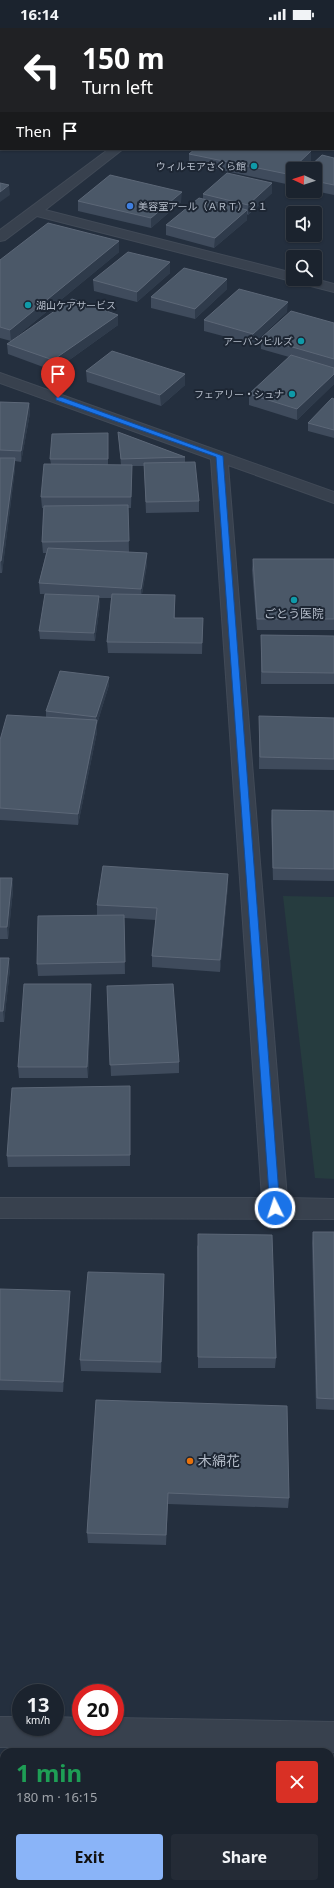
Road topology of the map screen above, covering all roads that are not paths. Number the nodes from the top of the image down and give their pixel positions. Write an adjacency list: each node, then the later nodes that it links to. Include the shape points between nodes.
1 (116, 150): 2 (street)
2 (35, 211): 3 (street); 4 (street)
3 (0, 237)
4 (286, 275)
5 (322, 285): 6 (street)
6 (334, 288)
7 (0, 378): 8 (street)
8 (219, 456): 9 (street); 11 (street)
9 (334, 498)
10 (0, 1208): 11 (street)
11 (275, 1208): 12 (street)
12 (334, 1209)
13 (0, 1732): 14 (street)
14 (334, 1737)

